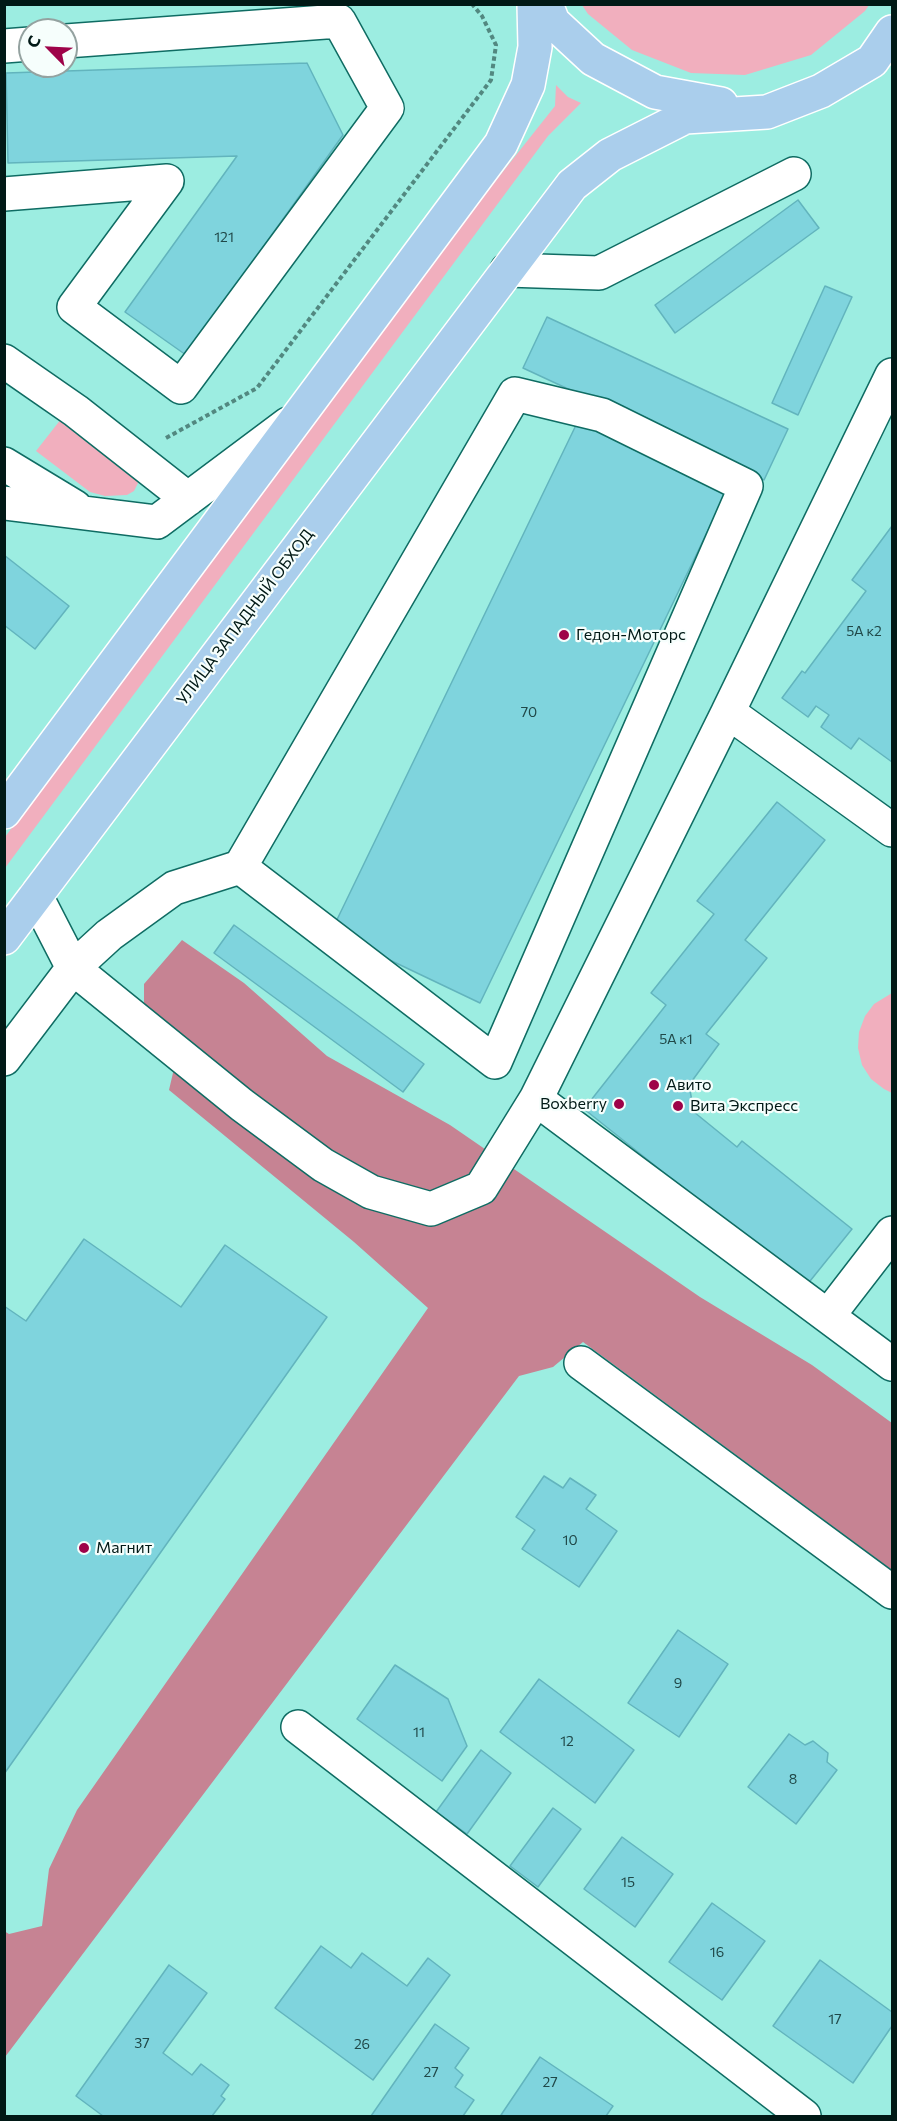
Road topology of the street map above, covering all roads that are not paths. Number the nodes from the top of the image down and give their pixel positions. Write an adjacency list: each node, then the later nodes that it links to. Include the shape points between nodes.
1 (534, 4): 11 (main road, via 535,46 528,85 501,144)
2 (546, 4): 5 (main road, via 553,22 593,59 655,92)
3 (892, 32): 5 (main road, via 872,60 821,91)
4 (78, 40): 7 (street, via 339,21 387,108 181,387 74,307 166,181)
5 (767, 112): 8 (main road, УЛИЦА ЗАПАДНЫЙ ОБХОД, via 686,117 610,154 572,185)
6 (794, 174): 8 (street, via 599,273)
7 (4, 194)
8 (507, 270): 20 (main road, УЛИЦА ЗАПАДНЫЙ ОБХОД)
9 (4, 361): 13 (street, via 76,411)
10 (892, 375): 16 (street)
11 (301, 414): 13 (street); 17 (main road)
12 (4, 464): 15 (street)
13 (188, 499): 15 (street, via 157,522)
14 (4, 503): 15 (street)
15 (84, 513)
16 (728, 712): 18 (street); 24 (street)
17 (4, 812)
18 (892, 830)
19 (240, 867): 19 (street, via 515,394 602,415 746,486 495,1062); 22 (street, via 174,888 109,935)
20 (36, 896): 21 (main road, УЛИЦА ЗАПАДНЫЙ ОБХОД); 22 (street)
21 (4, 938)
22 (73, 968): 23 (street); 24 (street, via 242,1105 323,1165 371,1192 430,1209 481,1188)
23 (4, 1059)
24 (536, 1099): 26 (street)
25 (892, 1233): 26 (street)
26 (828, 1316): 28 (street)
27 (581, 1363): 29 (street)
28 (892, 1364)
29 (892, 1592)
30 (298, 1727): 31 (street)
31 (804, 2116)

